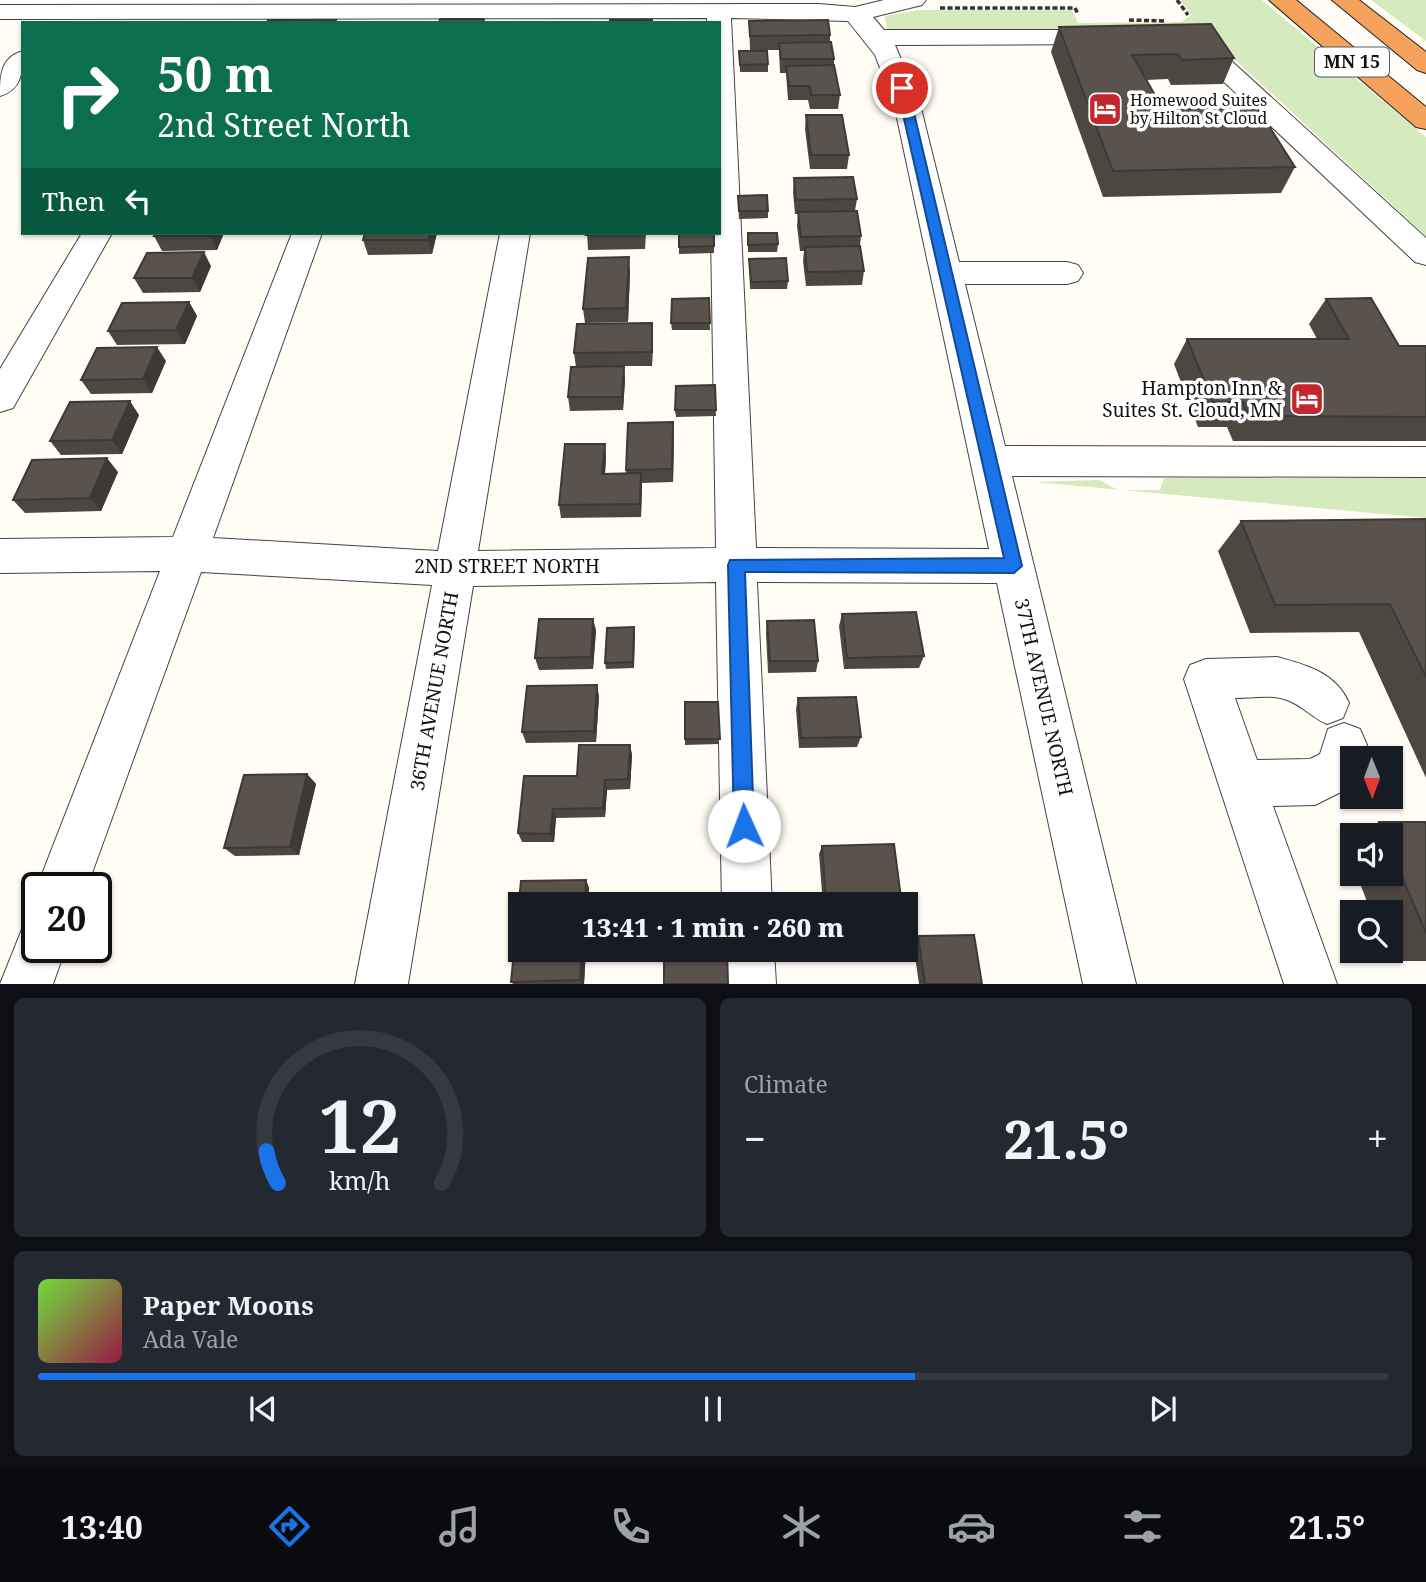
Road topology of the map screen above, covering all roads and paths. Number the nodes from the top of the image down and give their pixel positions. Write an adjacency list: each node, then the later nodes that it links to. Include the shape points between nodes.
1 (914, 0): 11 (street)
2 (1281, 0): 16 (highway, MN 15)
3 (1344, 0): 13 (highway, MN 15)
4 (227, 11): 8 (street); 9 (street)
5 (564, 11): 6 (street); 9 (street)
6 (719, 11): 10 (street); 11 (street, via 841,11)
7 (0, 12): 8 (street)
8 (55, 17)
9 (387, 17)
10 (719, 21)
11 (866, 26): 20 (street, via 1150,36 1196,42); 22 (street, 37TH AVENUE NORTH, via 905,96)
12 (21, 62): 15 (street)
13 (1426, 65)
14 (721, 76): 28 (street)
15 (0, 88)
16 (1426, 121)
17 (96, 235): 23 (street)
18 (306, 235): 26 (street)
19 (515, 235): 30 (street, 36TH AVENUE NORTH)
20 (1426, 255)
21 (1067, 273): 22 (street)
22 (946, 274): 24 (street, 37TH AVENUE NORTH)
23 (0, 399)
24 (989, 461): 25 (street); 29 (street, 37TH AVENUE NORTH)
25 (1426, 462)
26 (187, 554): 27 (street, 2ND STREET NORTH); 30 (street, 2ND STREET NORTH); 32 (street)
27 (0, 556)
28 (736, 565): 29 (street, 2ND STREET NORTH); 30 (street, 2ND STREET NORTH); 33 (street)
29 (1014, 566): 39 (street, 37TH AVENUE NORTH)
30 (457, 569): 37 (street, 36TH AVENUE NORTH)
31 (1242, 783): 31 (street, via 1206,679 1277,677 1303,684 1335,724 1341,767 1315,782); 40 (street)
32 (68, 872)
33 (747, 892)
34 (748, 962): 38 (street)
35 (34, 963): 36 (street)
36 (26, 984)
37 (381, 984)
38 (749, 984)
39 (1110, 984)
40 (1311, 984)

